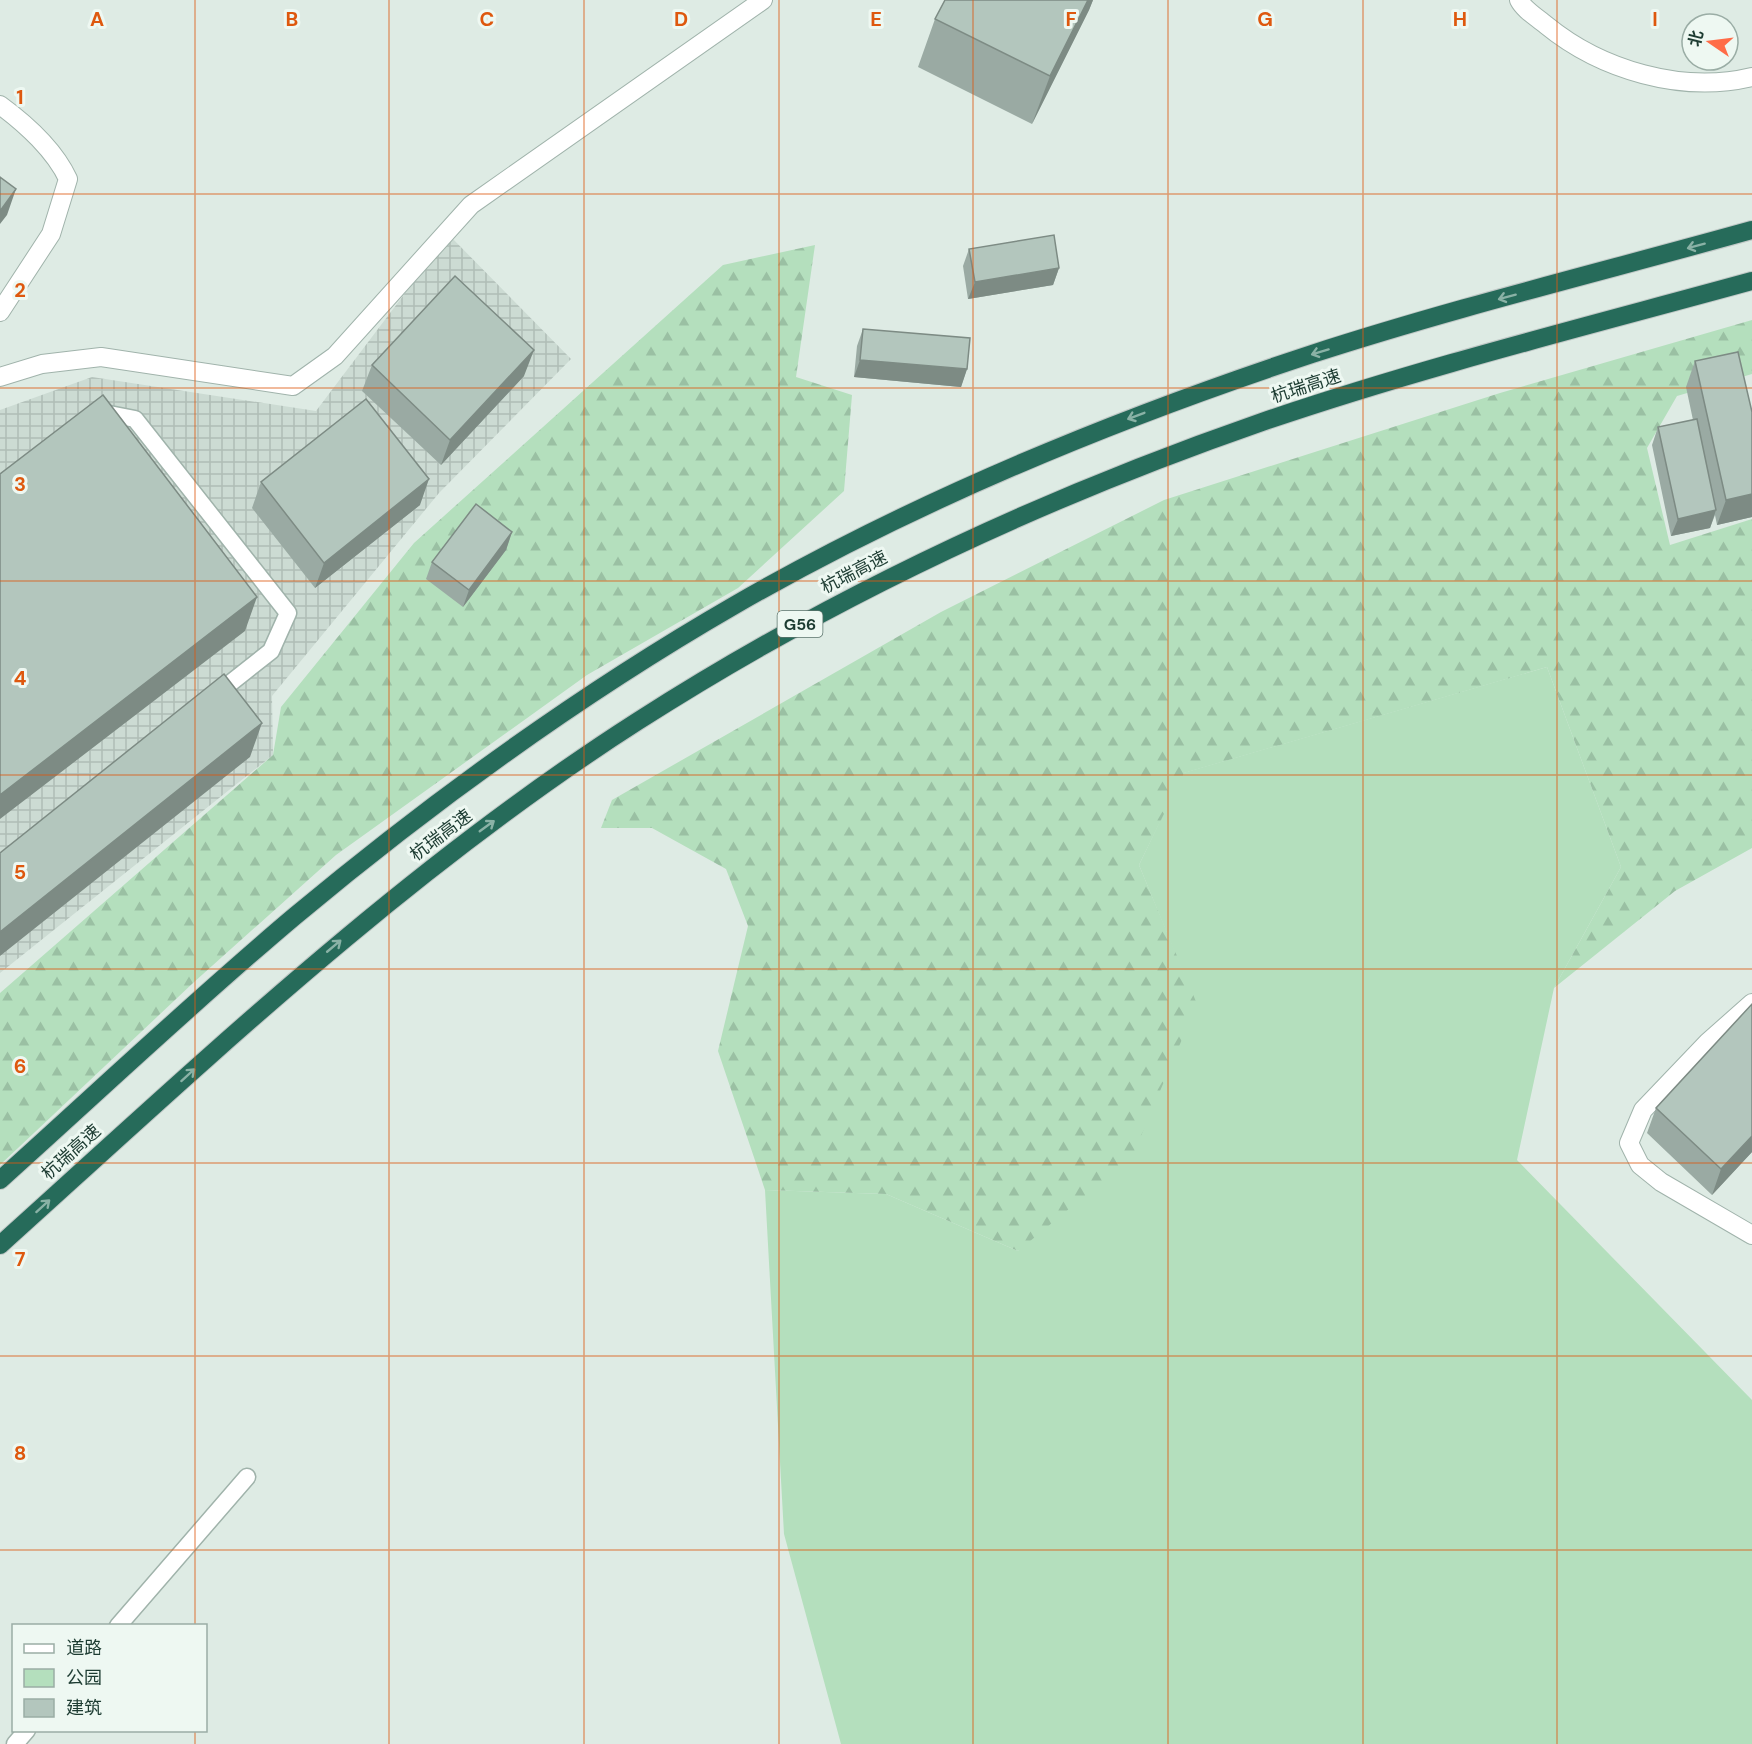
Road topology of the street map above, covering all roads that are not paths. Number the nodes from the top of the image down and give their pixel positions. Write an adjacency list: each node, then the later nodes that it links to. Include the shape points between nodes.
1 (763, 0): 8 (street, via 471,205 335,356 293,386 100,357 42,364)
2 (1519, 0): 3 (street, via 1566,41 1631,71 1670,81 1730,82)
3 (1752, 77)
4 (0, 105): 7 (street, via 61,163 68,179 51,234)
5 (1752, 230): 12 (highway, 杭瑞高速 / G56, one-way to 12, via 1386,332 1182,399 986,478 796,571 609,683 537,730 422,815 232,970)
6 (1752, 281): 14 (highway, 杭瑞高速 / G56, one-way to 6, via 264,1007 451,853 635,723 819,614 1006,522 1199,444 1411,375)
7 (0, 312)
8 (0, 377)
9 (80, 416): 10 (lane, via 88,410 135,419 288,613 271,651)
10 (205, 703)
11 (1752, 1003): 13 (street, via 1642,1110 1629,1143 1641,1165 1661,1182)
12 (0, 1180)
13 (1752, 1235)
14 (0, 1245)
15 (247, 1477): 16 (lane)
16 (120, 1624)
17 (26, 1732): 18 (lane)
18 (15, 1744)

